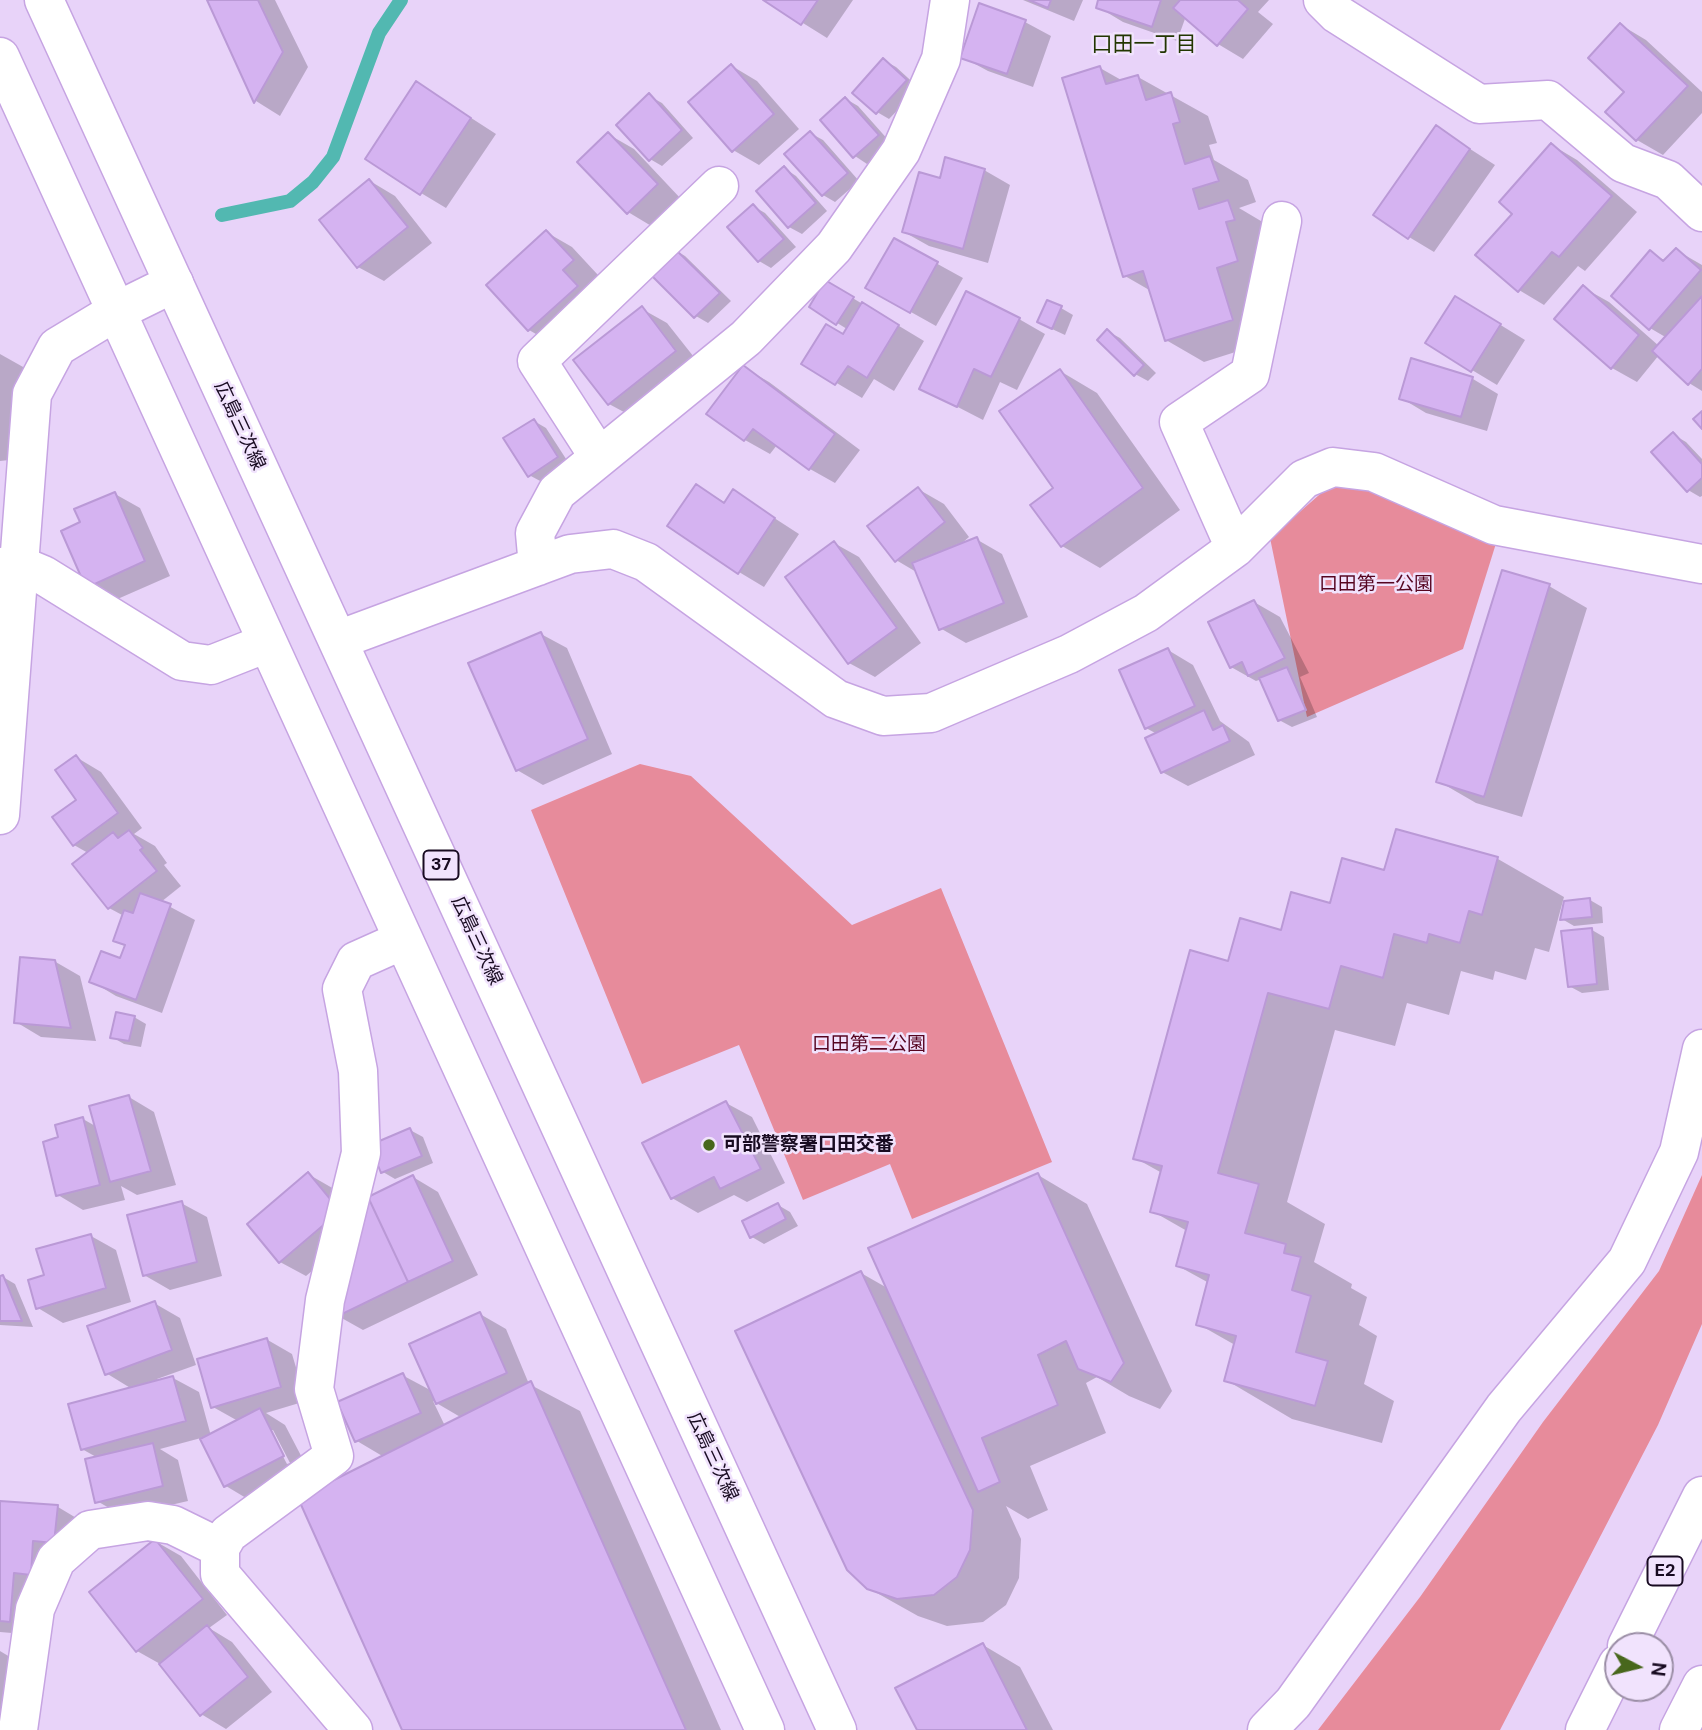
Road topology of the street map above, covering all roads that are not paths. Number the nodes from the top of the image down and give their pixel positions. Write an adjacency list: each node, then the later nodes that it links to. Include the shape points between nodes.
1 (44, 0): 8 (main road, 広島三次線 / 37)
2 (950, 0): 10 (main road, via 941,59 901,151 834,247 746,338)
3 (1323, 0): 6 (main road, via 1337,14 1479,104 1548,100 1623,163 1668,180)
4 (0, 57): 9 (main road)
5 (719, 186): 10 (main road, via 537,361)
6 (1702, 212)
7 (1282, 221): 11 (main road, via 1250,374 1179,422)
8 (174, 283): 9 (main road); 15 (main road, 広島三次線 / 37)
9 (116, 312): 13 (main road, via 57,347 32,394); 16 (main road)
10 (598, 457): 14 (main road, via 557,492 535,533)
11 (1235, 548): 12 (main road, via 1304,479 1333,467 1374,472 1494,525); 14 (main road, via 1146,613 1069,654 931,713 883,716 836,699 646,562 613,549 570,554)
12 (1702, 564)
13 (9, 566): 16 (main road, via 43,575 182,661 211,665); 17 (main road)
14 (538, 566): 15 (main road)
15 (338, 640): 28 (main road, 広島三次線 / 37)
16 (267, 643): 18 (main road)
17 (0, 815)
18 (403, 940): 21 (main road, via 356,961 342,989 358,1071 361,1153 325,1300 314,1389 334,1456 228,1534); 27 (main road)
19 (1702, 1049): 29 (main road, via 1679,1152 1627,1261 1504,1408 1293,1703)
20 (1702, 1496): 22 (main road, E2)
21 (220, 1548): 25 (main road, via 173,1525 148,1521 90,1530 56,1560 35,1609); 26 (main road, via 220,1574)
22 (1634, 1632)
23 (1702, 1685): 31 (main road)
24 (1604, 1692): 30 (main road)
25 (18, 1730)
26 (353, 1730)
27 (765, 1730)
28 (837, 1730)
29 (1267, 1730)
30 (1585, 1730)
31 (1679, 1730)

